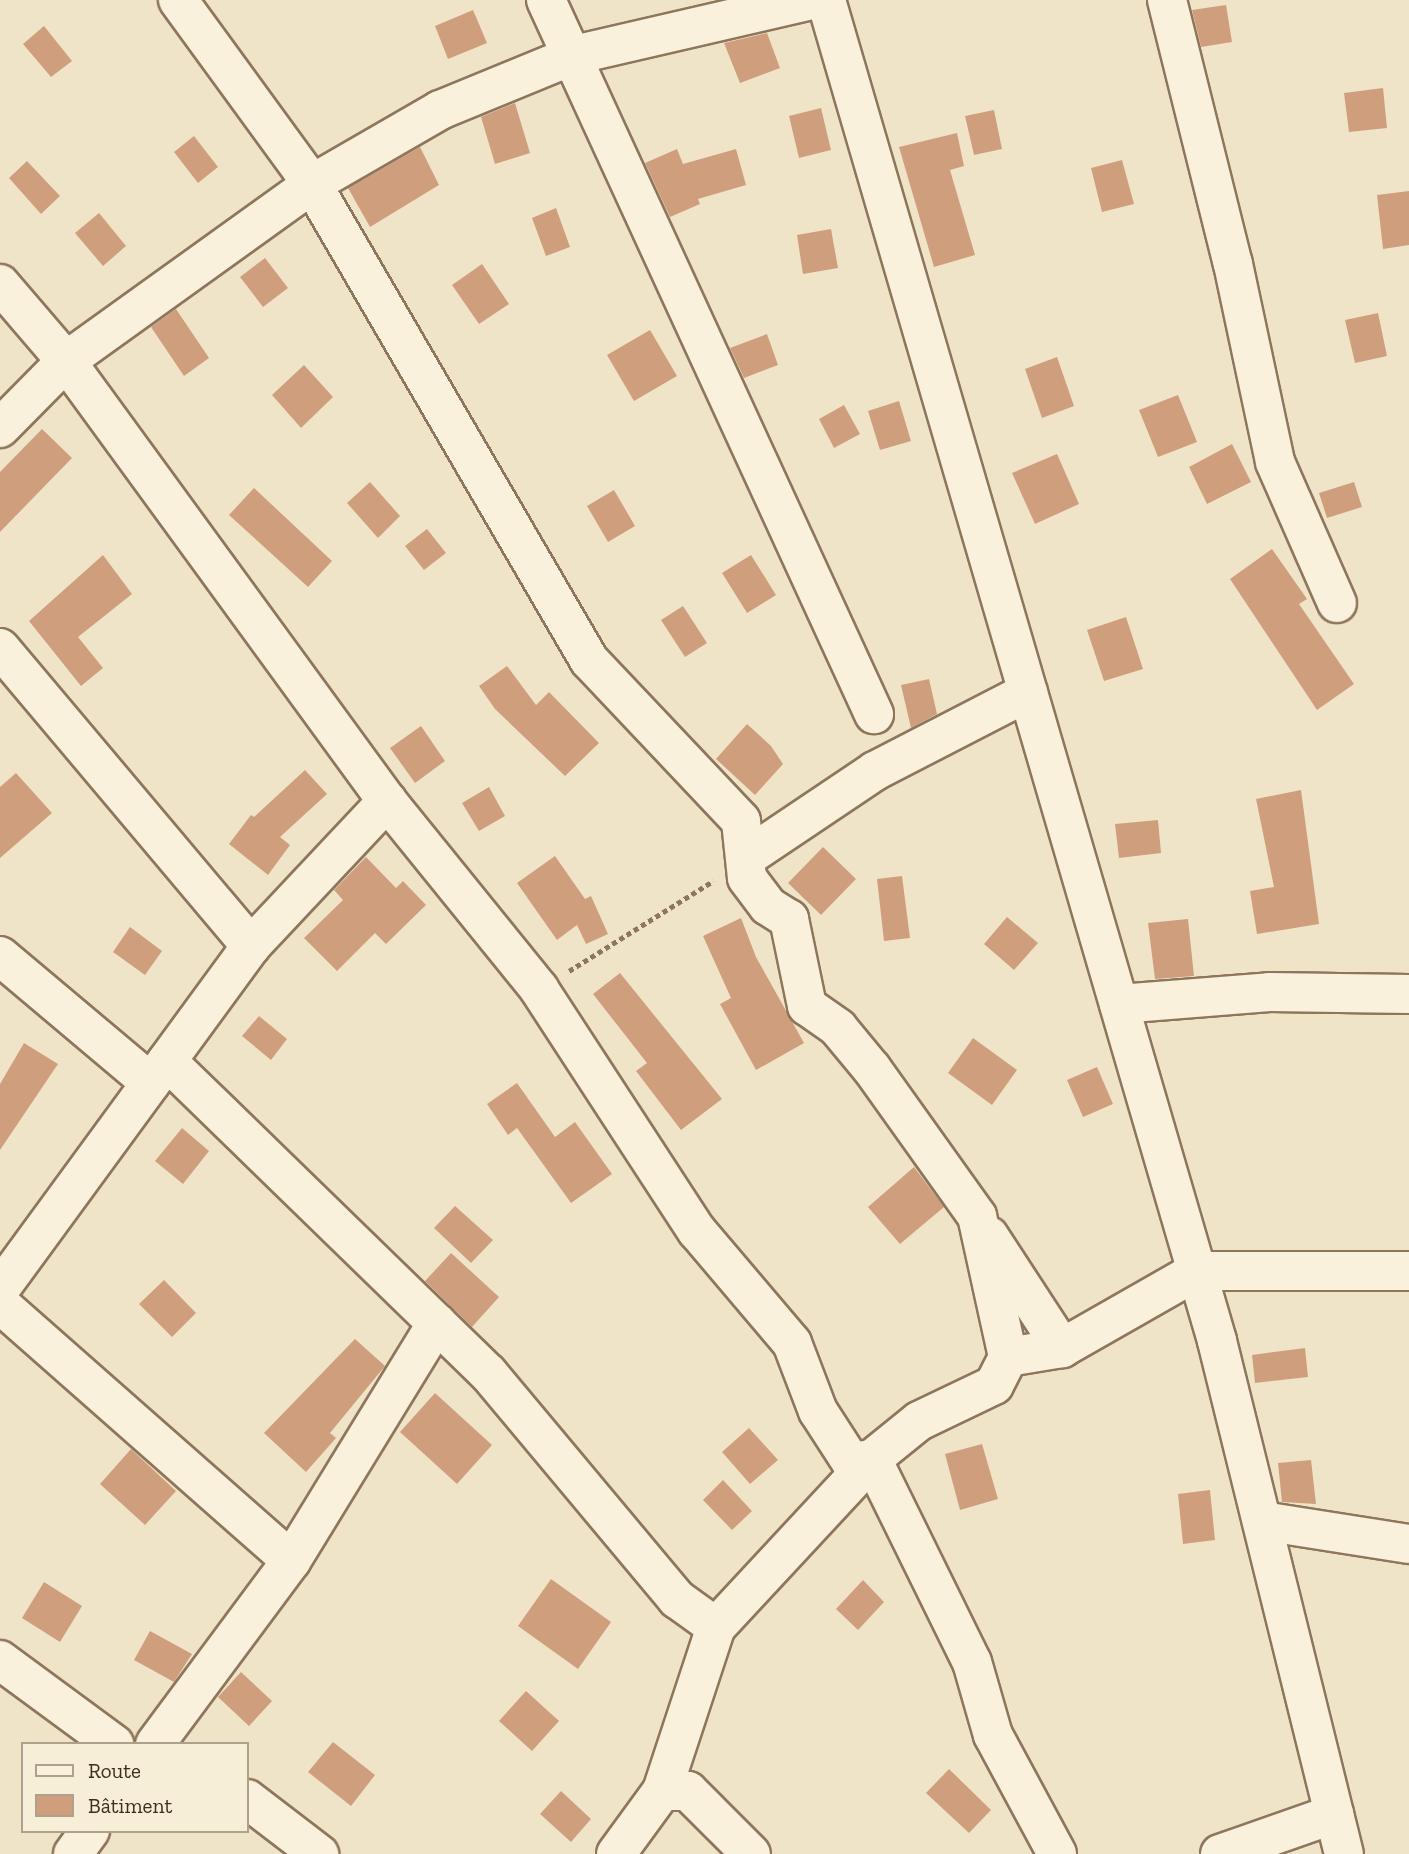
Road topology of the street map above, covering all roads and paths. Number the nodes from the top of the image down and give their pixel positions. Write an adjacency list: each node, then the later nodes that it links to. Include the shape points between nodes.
1 (178, 0): 7 (street)
2 (546, 0): 6 (street)
3 (812, 0): 6 (street)
4 (826, 0): 13 (street)
5 (1167, 0): 11 (street, via 1233,264 1275,462)
6 (574, 55): 7 (street, via 440,110); 14 (street)
7 (312, 184): 9 (street); 16 (street, via 589,660 741,821)
8 (0, 284): 9 (street)
9 (66, 361): 10 (street); 15 (street)
10 (0, 428)
11 (1337, 603)
12 (0, 648): 17 (street)
13 (1028, 692): 16 (street, via 875,771); 21 (street)
14 (874, 714)
15 (387, 801): 17 (street); 19 (street)
16 (747, 857): 19 (path); 23 (street, via 747,878 768,905 789,919 807,1006 838,1028 872,1069)
17 (251, 946): 22 (street)
18 (0, 956): 22 (street)
19 (538, 989): 31 (street, via 697,1231 792,1343 818,1411 851,1462)
20 (1409, 994): 21 (street, via 1270,992)
21 (1119, 1004): 24 (street)
22 (159, 1072): 26 (street); 28 (street)
23 (977, 1216): 29 (street); 30 (street)
24 (1197, 1271): 25 (street); 29 (street); 32 (street)
25 (1409, 1271)
26 (0, 1289)
27 (0, 1304): 34 (street)
28 (438, 1323): 34 (street); 35 (street, via 488,1373 677,1599)
29 (1062, 1348): 30 (street)
30 (1008, 1357): 31 (street, via 994,1385 919,1421)
31 (872, 1459): 35 (street); 47 (street, via 972,1662 993,1735)
32 (1262, 1521): 33 (street); 41 (street)
33 (1409, 1544)
34 (291, 1561): 37 (street)
35 (716, 1627): 39 (street)
36 (0, 1660): 38 (street)
37 (164, 1741)
38 (111, 1742)
39 (662, 1791): 45 (street); 46 (street, via 688,1791)
40 (248, 1800): 44 (street)
41 (1334, 1814): 48 (street); 49 (street)
42 (89, 1833): 43 (street)
43 (73, 1854)
44 (319, 1854)
45 (616, 1854)
46 (751, 1854)
47 (1057, 1854)
48 (1220, 1854)
49 (1345, 1854)

